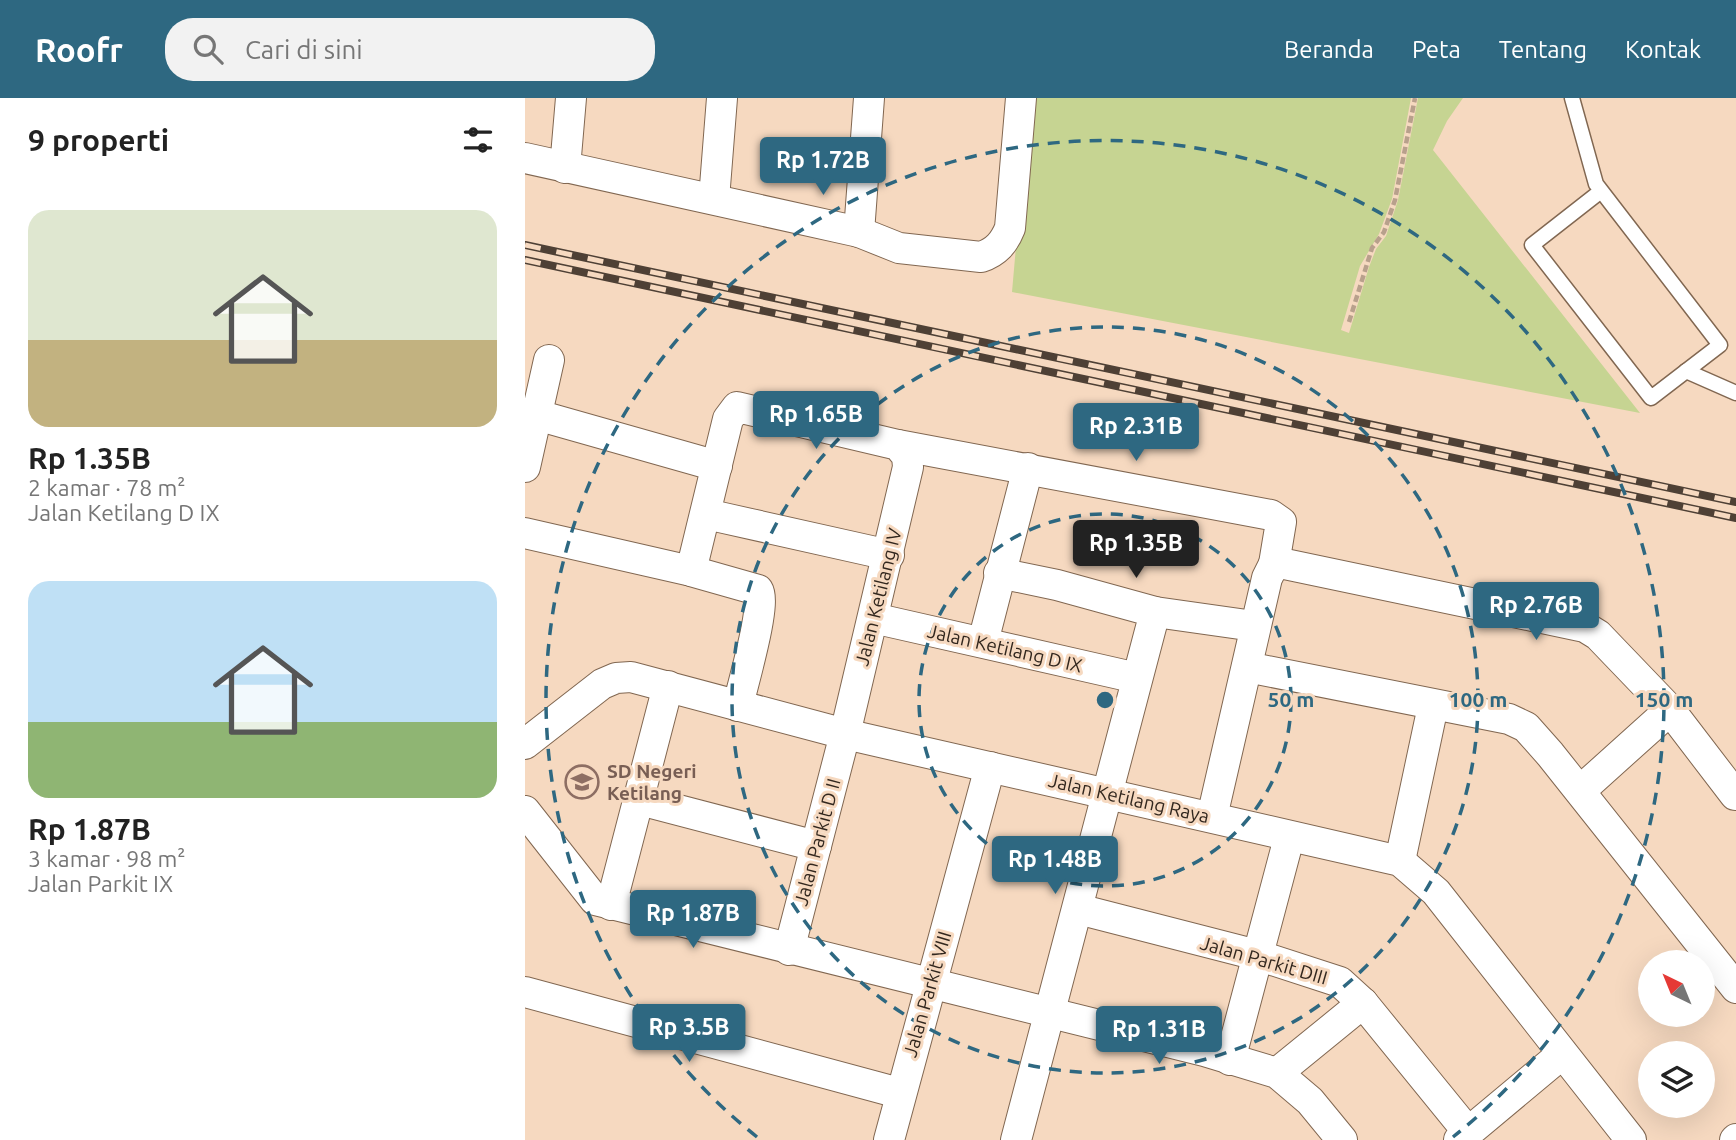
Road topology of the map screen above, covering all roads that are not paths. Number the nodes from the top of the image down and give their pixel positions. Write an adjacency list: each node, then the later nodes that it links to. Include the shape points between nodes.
1 (571, 98): 7 (street)
2 (722, 98): 9 (street)
3 (869, 98): 10 (street)
4 (1021, 98): 10 (street, via 1010,228 1004,242 991,253 965,257 899,248)
5 (1572, 98): 8 (lane, via 1595,184)
6 (525, 158): 7 (street)
7 (565, 168): 9 (street)
8 (1601, 191): 12 (lane, via 1720,345); 12 (lane, via 1532,245 1651,398)
9 (714, 199): 10 (street)
10 (859, 232)
11 (549, 360): 14 (street)
12 (1686, 371): 13 (lane)
13 (1736, 393)
14 (537, 415): 16 (street); 17 (street)
15 (903, 453): 16 (street, via 743,407 733,410 728,419); 18 (street); 21 (street, Jalan Ketilang IV)
16 (717, 466): 19 (street)
17 (525, 467)
18 (1028, 468): 22 (street, via 1271,515 1280,522); 24 (street)
19 (706, 514): 21 (street); 23 (street)
20 (525, 533): 23 (street)
21 (889, 555): 26 (street, Jalan Ketilang IV)
22 (1274, 564): 27 (street); 34 (street, via 1585,627)
23 (691, 570): 32 (street, via 760,593)
24 (999, 573): 25 (street); 28 (street)
25 (1156, 612): 27 (street); 30 (street)
26 (873, 618): 28 (street, Jalan Ketilang D IX); 35 (street, Jalan Ketilang IV)
27 (1254, 626): 29 (street)
28 (983, 642): 30 (street, Jalan Ketilang D IX)
29 (1247, 667): 33 (street); 43 (street)
30 (1137, 678): 39 (street)
31 (668, 686): 32 (street, Jalan Ketilang Raya); 36 (street, Jalan Ketilang Raya, via 616,678 585,695); 41 (street)
32 (738, 706): 35 (street, Jalan Ketilang Raya)
33 (1433, 706): 38 (street, via 1509,719 1527,727); 46 (street)
34 (1670, 710): 38 (street); 40 (street)
35 (845, 734): 37 (street, Jalan Ketilang Raya); 45 (street, Jalan Parkit D II)
36 (525, 744)
37 (990, 767): 39 (street, Jalan Ketilang Raya); 51 (street, Jalan Parkit VIII)
38 (1581, 790): 52 (street)
39 (1108, 792): 43 (street, Jalan Ketilang Raya); 48 (street)
40 (1735, 795)
41 (640, 800): 45 (street); 47 (street)
42 (525, 811): 47 (street, via 584,889 595,900)
43 (1212, 817): 44 (street, Jalan Ketilang Raya)
44 (1289, 838): 46 (street, Jalan Ketilang Raya); 50 (street)
45 (816, 846): 49 (street, Jalan Parkit D II)
46 (1400, 861): 56 (street, Jalan Ketilang Raya, via 1436,892)
47 (611, 905): 49 (street)
48 (1078, 909): 50 (street, Jalan Parkit DIII); 55 (street)
49 (789, 950): 51 (street)
50 (1257, 955): 54 (street, Jalan Parkit DIII, via 1332,978); 57 (street)
51 (929, 983): 55 (street); 59 (street, Jalan Parkit VIII)
52 (1736, 988)
53 (525, 992): 59 (street)
54 (1363, 1003): 58 (street); 60 (street, Jalan Parkit DIII)
55 (1052, 1014): 57 (street); 62 (street)
56 (1562, 1054): 60 (street); 64 (street, Jalan Ketilang Raya)
57 (1230, 1060): 58 (street)
58 (1277, 1073): 63 (street, via 1310,1101)
59 (899, 1093): 61 (street, Jalan Parkit VIII)
60 (1464, 1136)
61 (889, 1140)
62 (1016, 1140)
63 (1342, 1140)
64 (1630, 1140)

